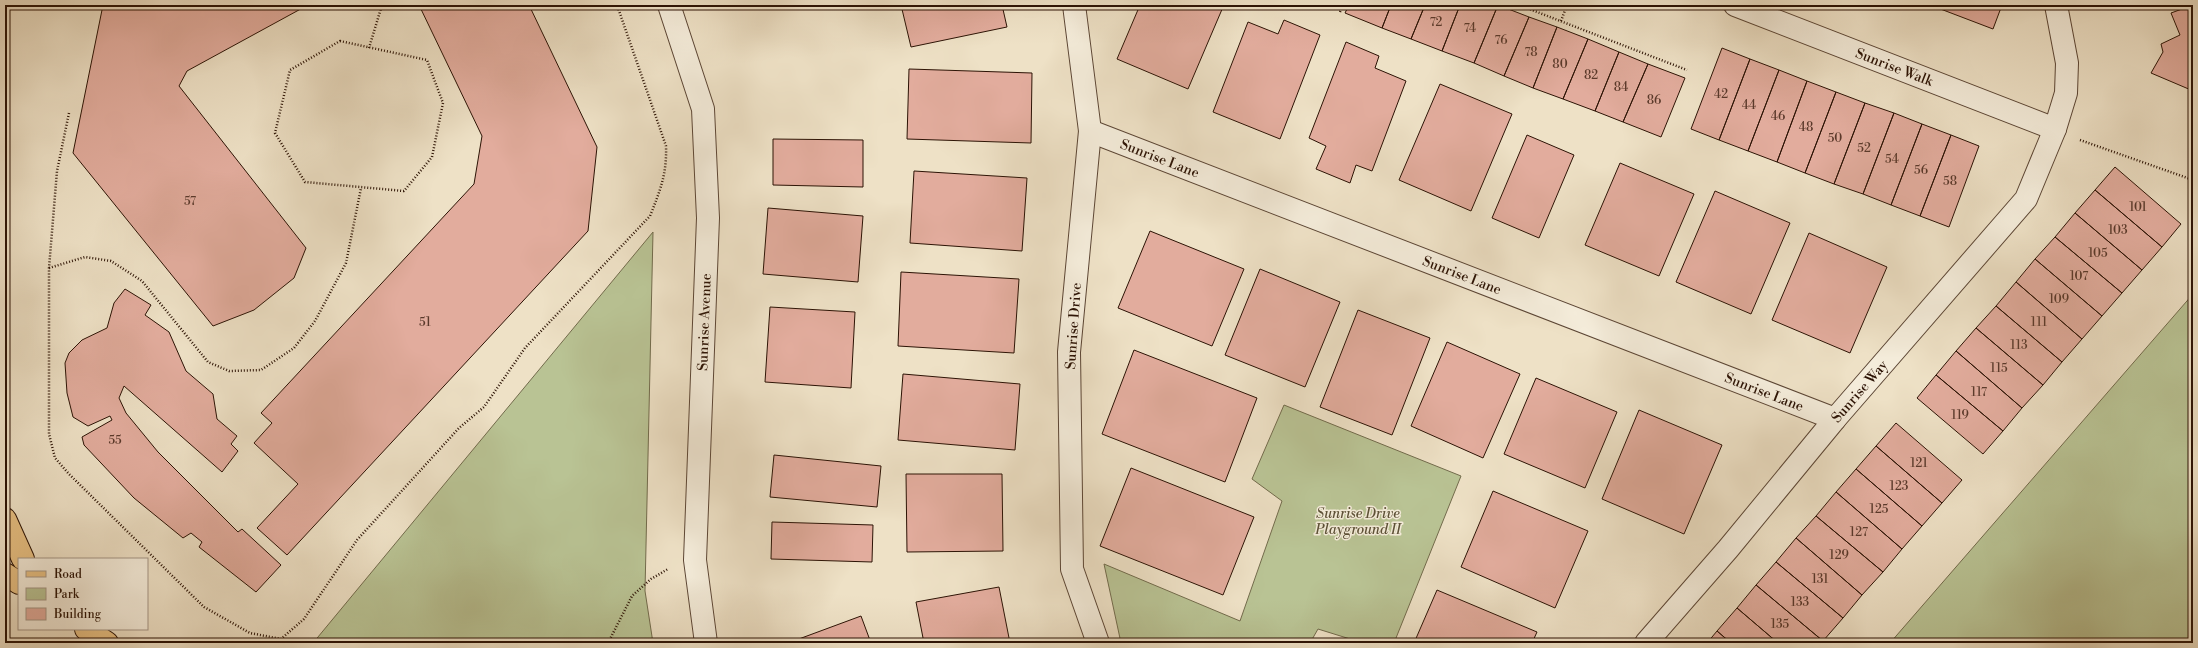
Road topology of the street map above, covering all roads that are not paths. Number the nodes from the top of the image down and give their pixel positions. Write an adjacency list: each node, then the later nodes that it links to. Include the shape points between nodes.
1 (669, 5): 14 (street, Sunrise Avenue, via 703,109 708,218 695,560)
2 (1074, 5): 6 (street, Sunrise Drive)
3 (1735, 5): 5 (street, Sunrise Walk)
4 (2056, 5): 5 (street, Sunrise Way, via 2067,63 2066,92)
5 (2055, 129): 7 (street, Sunrise Way, via 2026,199)
6 (1090, 131): 7 (street, Sunrise Lane); 15 (street, Sunrise Drive, via 1069,352 1072,569)
7 (1835, 419): 16 (street, Sunrise Way, via 1728,549)
8 (5, 519): 9 (main road)
9 (23, 558)
10 (5, 574): 11 (main road)
11 (18, 582)
12 (88, 630): 13 (main road)
13 (107, 643)
14 (706, 643)
15 (1098, 643)
16 (1646, 643)

